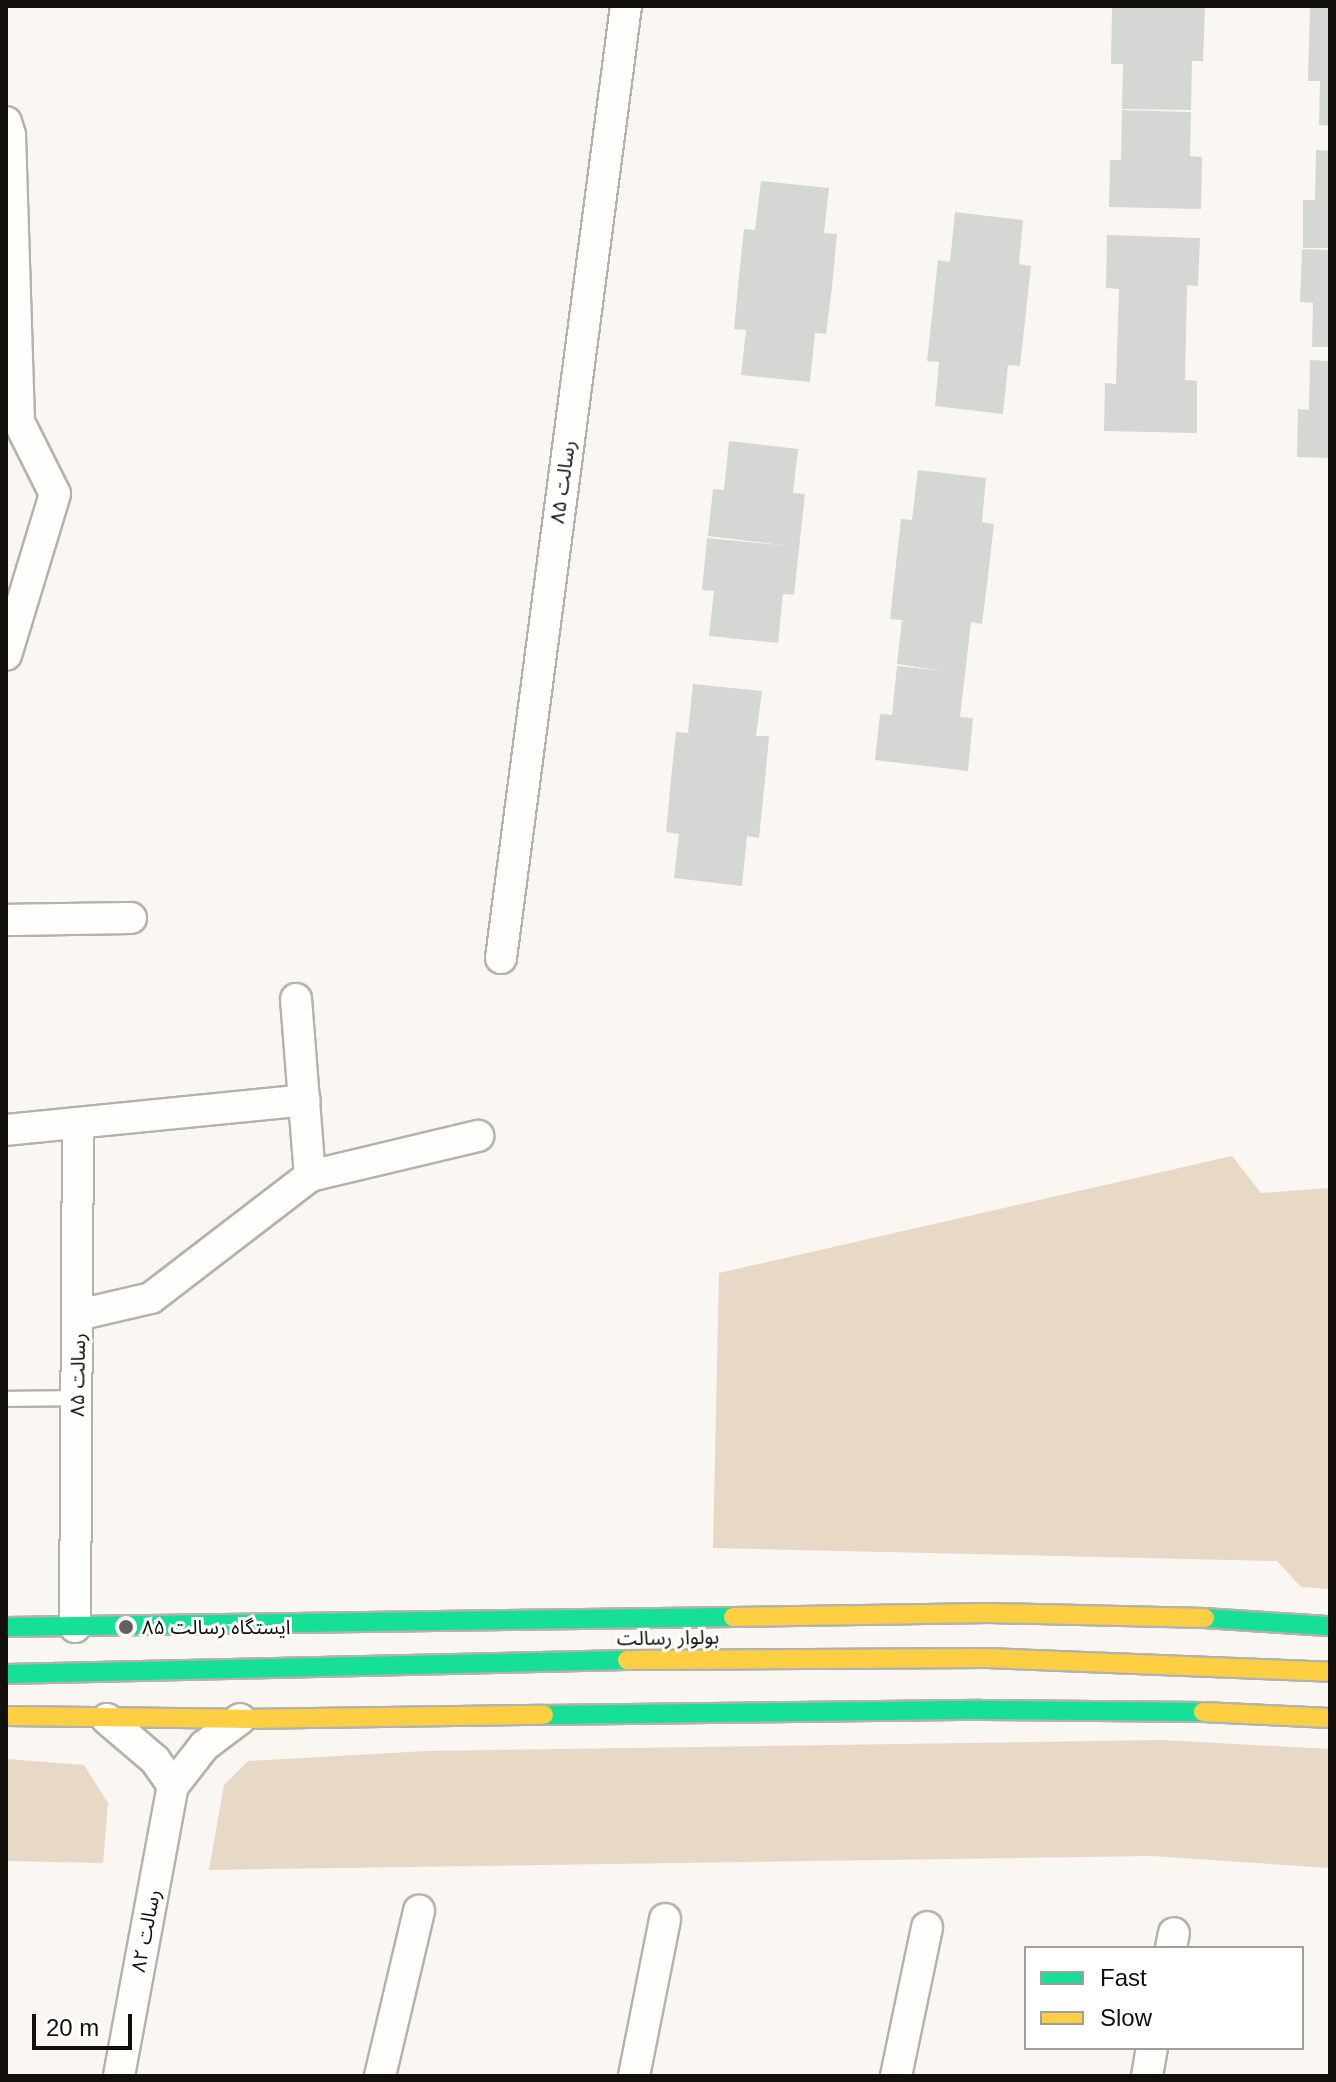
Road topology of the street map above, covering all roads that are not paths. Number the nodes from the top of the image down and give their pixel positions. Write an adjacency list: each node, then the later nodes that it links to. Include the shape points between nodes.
1 (626, 6): 6 (street, رسالت ۸۵)
2 (6, 122): 3 (street, via 19,422 55,494)
3 (6, 655)
4 (131, 918): 5 (street)
5 (6, 920)
6 (501, 958)
7 (296, 999): 8 (street)
8 (304, 1100): 9 (street); 12 (street)
9 (78, 1123): 10 (street); 13 (street, رسالت ۸۵)
10 (6, 1130)
11 (478, 1136): 12 (street)
12 (310, 1176): 13 (street, via 151,1298)
13 (78, 1315): 14 (street, رسالت ۸۵)
14 (77, 1398): 15 (lane); 18 (street, رسالت ۸۵)
15 (6, 1399)
16 (1330, 1626): 18 (main road, بولوار رسالت, via 1168,1615 989,1613)
17 (6, 1627): 18 (main road, بولوار رسالت)
18 (75, 1627)
19 (1330, 1672): 20 (main road, بولوار رسالت, via 784,1657)
20 (6, 1674)
21 (6, 1716): 23 (main road)
22 (1330, 1718): 24 (main road, via 981,1710)
23 (107, 1719): 24 (main road); 25 (street, via 155,1760)
24 (240, 1719): 25 (street, via 204,1746)
25 (173, 1786): 30 (street, رسالت ۸۲)
26 (419, 1911): 31 (street)
27 (665, 1919): 32 (street)
28 (927, 1927): 33 (street)
29 (1152, 2050): 34 (street)
30 (119, 2076)
31 (380, 2076)
32 (634, 2076)
33 (896, 2076)
34 (1147, 2076)

